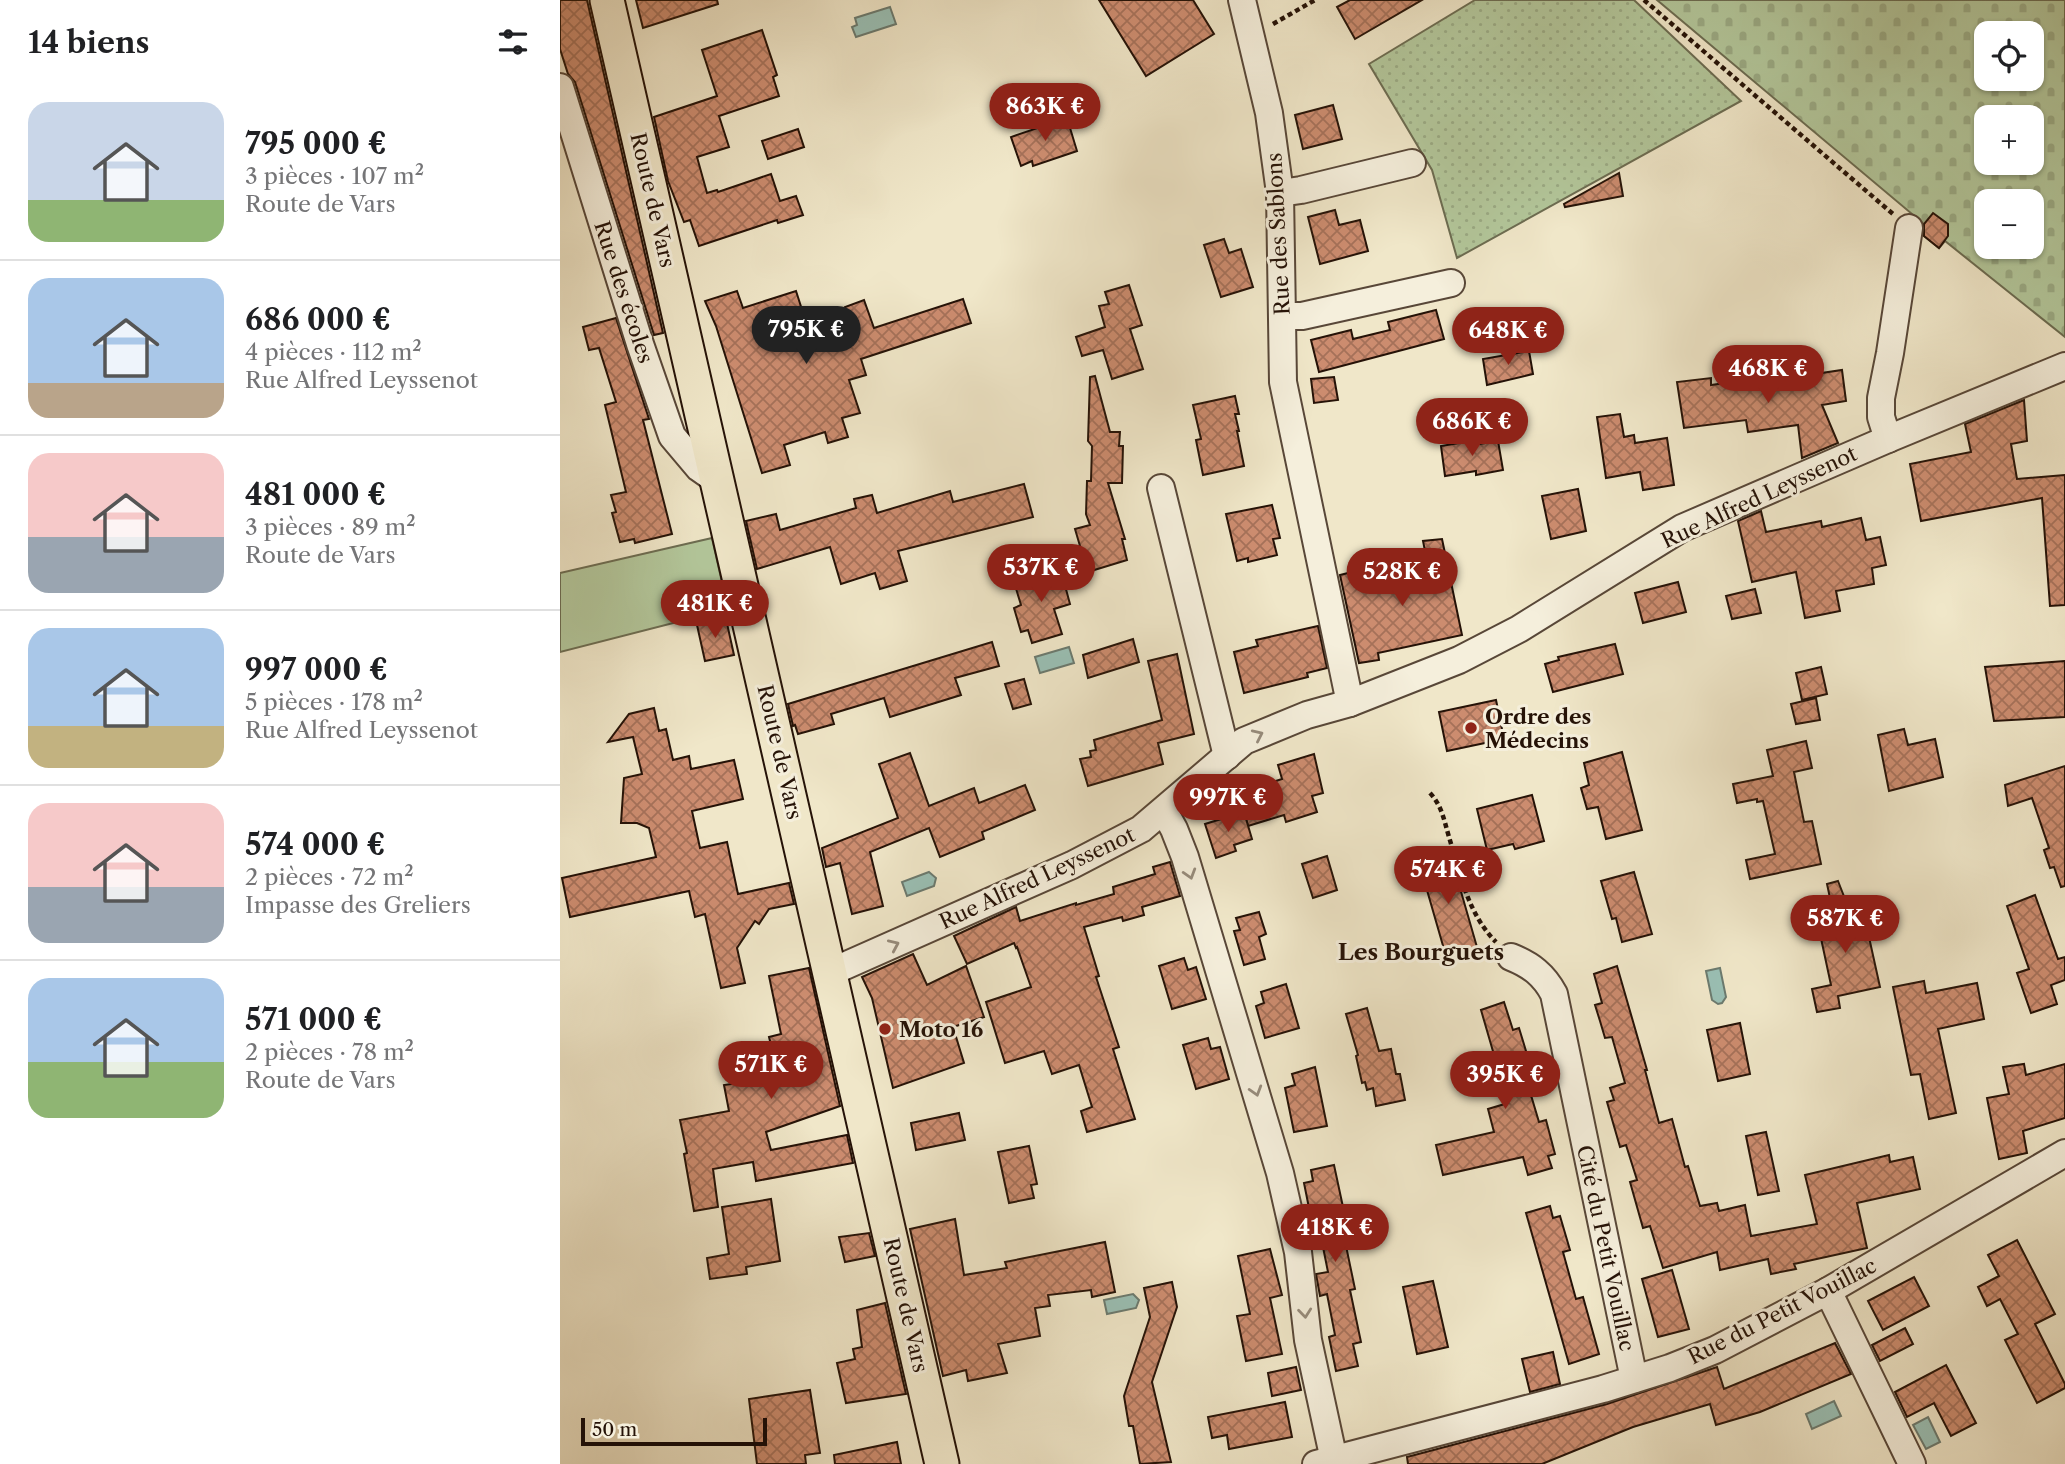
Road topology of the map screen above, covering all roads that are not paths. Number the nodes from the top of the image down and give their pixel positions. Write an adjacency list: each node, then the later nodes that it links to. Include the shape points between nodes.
1 (607, 0): 11 (main road, Route de Vars)
2 (1249, 2): 5 (street, Rue des Sablons)
3 (560, 87): 11 (street, Rue des écoles, via 672,436 699,468)
4 (1412, 163): 5 (street)
5 (1280, 193): 8 (street, Rue des Sablons)
6 (1909, 228): 10 (street, via 1881,398)
7 (1451, 283): 8 (street, via 1302,316)
8 (1282, 316): 13 (street, Rue des Sablons, via 1283,382)
9 (2065, 366): 10 (street, Rue Alfred Leyssenot)
10 (1888, 439): 13 (street, Rue Alfred Leyssenot, via 1682,528 1518,629 1459,660)
11 (716, 480): 17 (main road, Route de Vars)
12 (1161, 488): 14 (street)
13 (1350, 703): 14 (street, Rue Alfred Leyssenot, one-way to 13, via 1261,733)
14 (1227, 756): 15 (street, Rue Alfred Leyssenot)
15 (1164, 811): 17 (street, Rue Alfred Leyssenot, one-way to 15, via 1072,864 1141,829); 21 (street, one-way to 21, via 1185,857 1280,1173 1298,1252)
16 (1511, 957): 20 (street, Cité du Petit Vouillac, via 1536,970 1554,994)
17 (831, 972): 22 (main road, Route de Vars)
18 (2065, 1153): 19 (street, Rue du Petit Vouillac)
19 (1828, 1291): 20 (street, Rue du Petit Vouillac, via 1715,1350); 23 (street)
20 (1634, 1379): 21 (street, Rue du Petit Vouillac)
21 (1325, 1462)
22 (942, 1464)
23 (1912, 1464)

